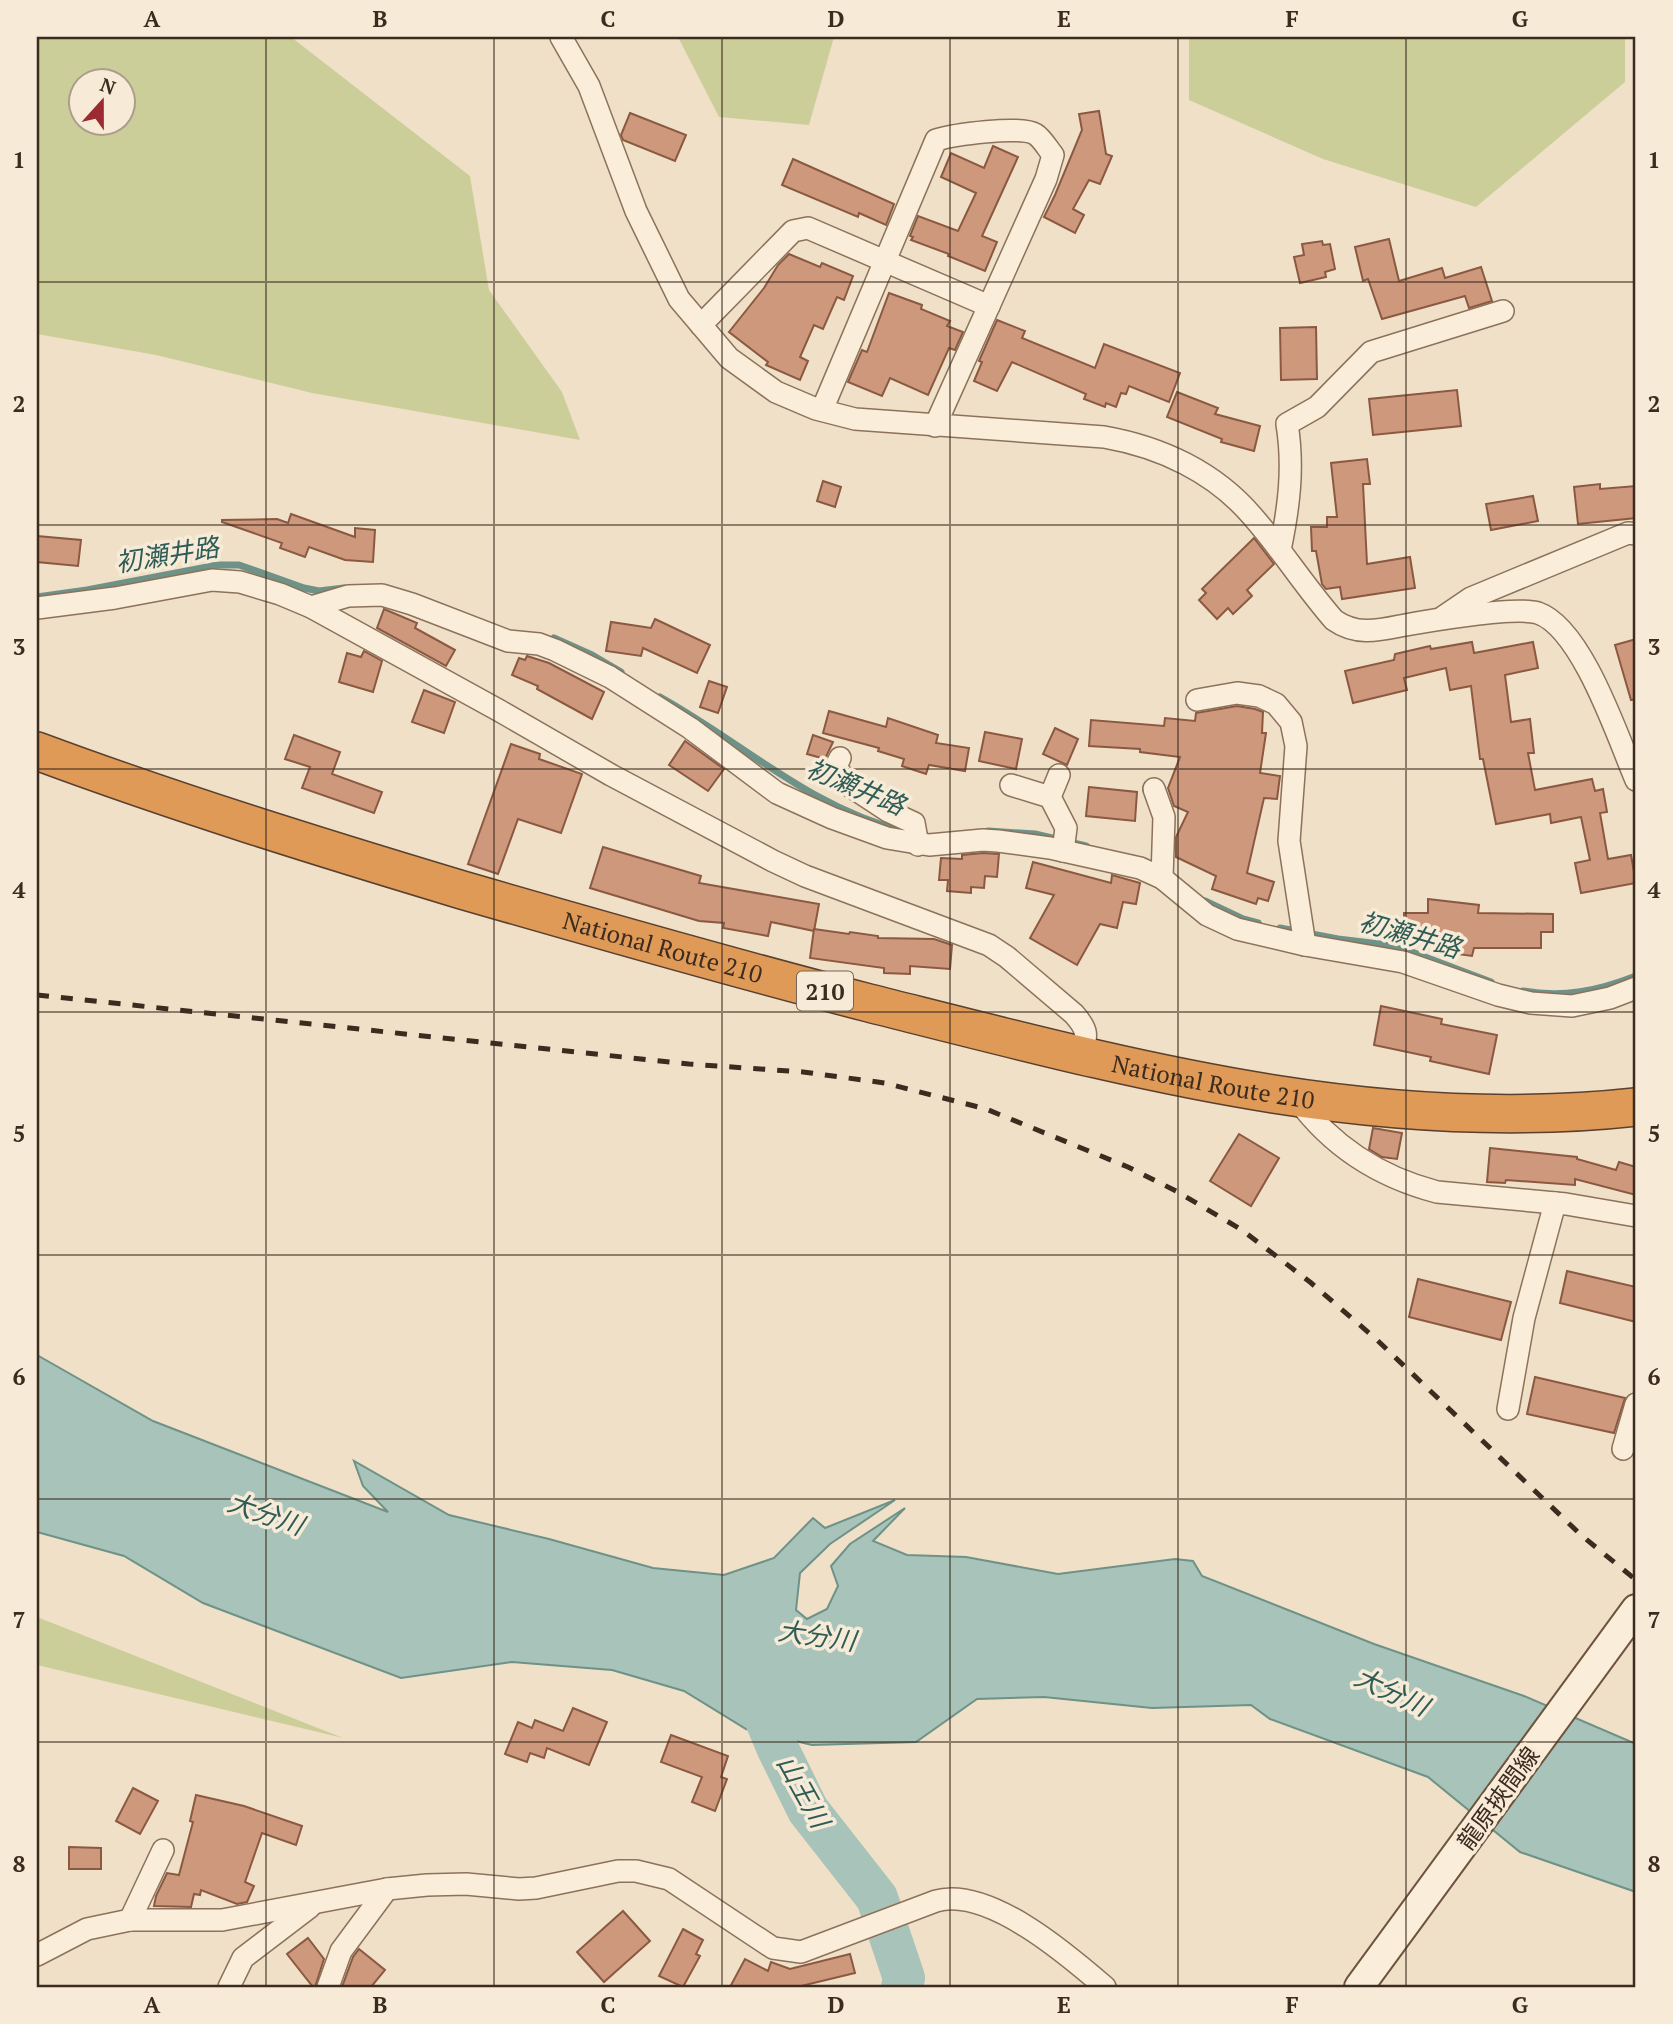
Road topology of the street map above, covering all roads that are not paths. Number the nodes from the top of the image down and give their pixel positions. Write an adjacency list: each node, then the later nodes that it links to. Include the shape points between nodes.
1 (561, 37): 5 (street, via 589,86 636,211 679,299)
2 (884, 260): 3 (street); 3 (street, via 936,140 1023,130 1036,134 1053,155); 5 (street, via 808,228 793,231); 6 (street)
3 (989, 306): 7 (street)
4 (1503, 310): 9 (street, via 1371,352 1317,407 1287,424 1292,453 1289,507)
5 (701, 325): 6 (street, via 729,358 776,392)
6 (822, 410): 7 (street, via 855,419)
7 (935, 426): 9 (street, via 1082,435 1145,447 1216,482)
8 (1636, 534): 12 (street, via 1628,533 1471,598)
9 (1280, 550): 12 (street, via 1342,626 1369,632)
10 (311, 607): 11 (street, via 258,587 219,580); 21 (street, via 348,596 382,595 508,641 555,650 610,677 788,798 860,829); 26 (street, via 773,861 989,945 1083,1023 1087,1037)
11 (37, 608)
12 (1438, 620): 17 (street, via 1516,611 1550,619 1587,666)
13 (1198, 700): 24 (street, via 1237,693 1259,696 1292,722 1296,746 1289,841)
14 (37, 751): 26 (highway, National Route 210 / 210, via 234,821 620,937)
15 (840, 758): 21 (street, via 836,766 847,783 914,823)
16 (1059, 775): 20 (street)
17 (1636, 780)
18 (1010, 785): 20 (street)
19 (1154, 789): 23 (street, via 1164,817)
20 (1050, 797): 22 (street, via 1066,828)
21 (918, 845): 22 (street, via 983,840)
22 (1063, 851): 23 (street, via 1140,868)
23 (1161, 878): 24 (street, via 1216,920)
24 (1305, 945): 25 (street, via 1403,962 1531,1003 1572,1006)
25 (1636, 988)
26 (1082, 1056): 27 (highway, National Route 210 / 210)
27 (1297, 1099): 28 (highway, National Route 210 / 210, via 1451,1113); 29 (street, via 1331,1138 1388,1175 1437,1192)
28 (1636, 1107)
29 (1555, 1203): 30 (street); 32 (street, via 1524,1318)
30 (1636, 1216)
31 (1636, 1404): 33 (street)
32 (1508, 1409)
33 (1623, 1449)
34 (1636, 1609): 43 (main road, 龍原挾間線)
35 (163, 1850): 38 (street)
36 (387, 1889): 37 (street); 41 (street, via 341,1951); 42 (street, via 466,1884 536,1888 636,1871 669,1879 773,1948 801,1952 944,1898 968,1900 1037,1933)
37 (318, 1901): 38 (street, via 222,1920); 40 (street, via 243,1958)
38 (130, 1920): 39 (street, via 87,1928)
39 (37, 1955)
40 (229, 1987)
41 (328, 1987)
42 (1105, 1987)
43 (1359, 1987)

